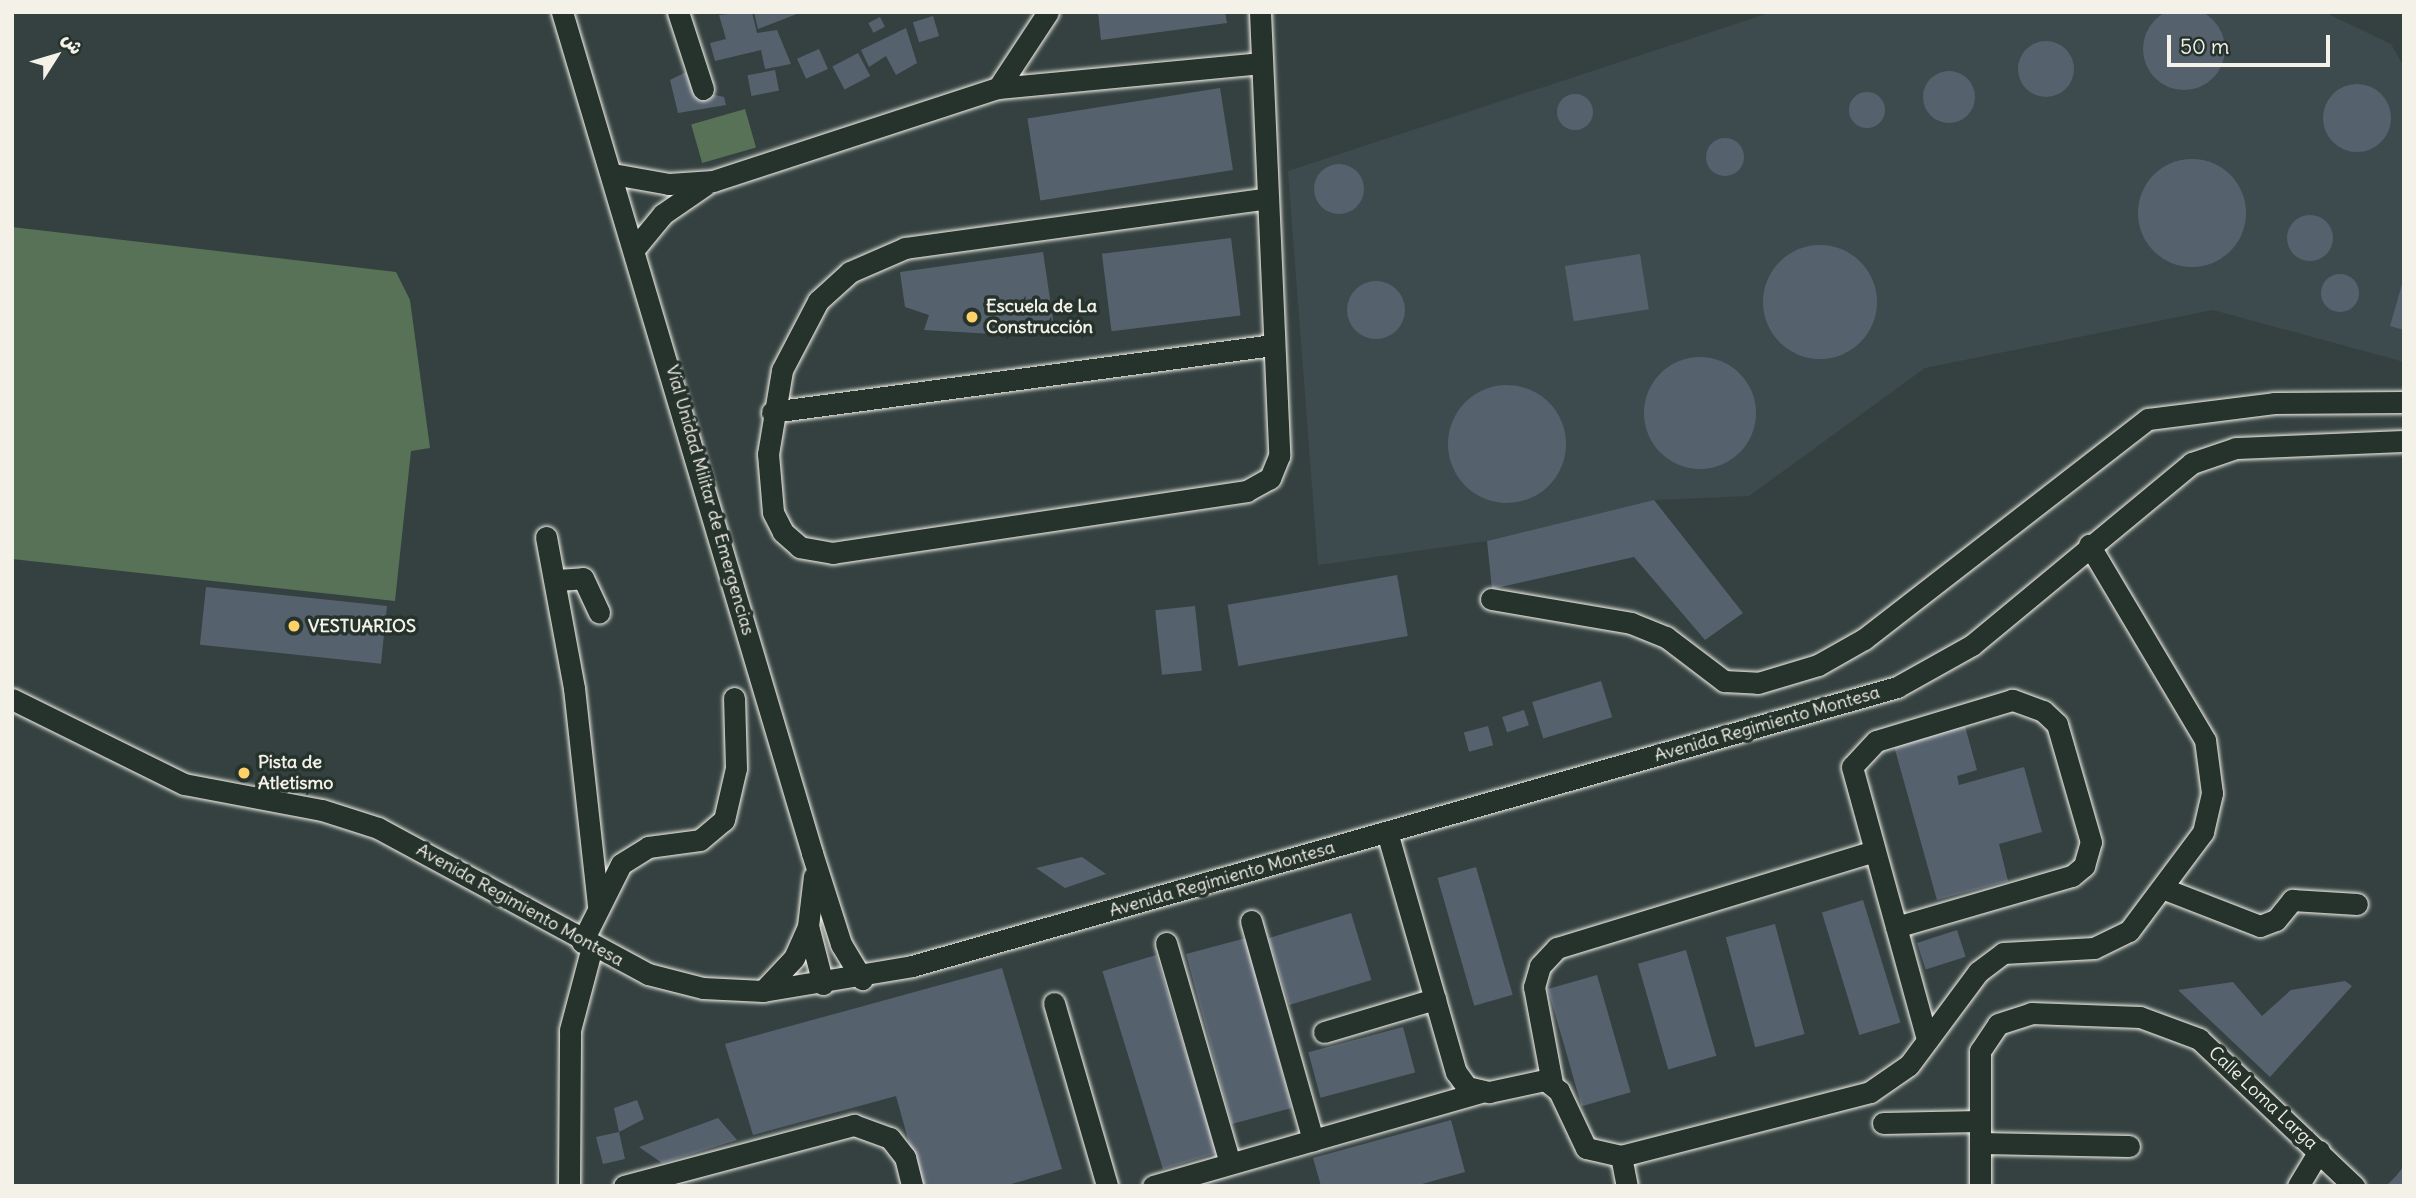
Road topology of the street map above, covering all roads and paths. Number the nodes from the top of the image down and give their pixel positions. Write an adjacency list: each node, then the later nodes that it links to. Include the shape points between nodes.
1 (678, 12): 7 (street)
2 (1048, 12): 6 (street)
3 (1260, 12): 5 (street)
4 (564, 14): 8 (street, Vial Unidad Militar de Emergencias)
5 (1262, 63): 6 (street); 10 (street)
6 (998, 88): 9 (street)
7 (704, 89)
8 (613, 174): 9 (street, via 669,184); 11 (street, Vial Unidad Militar de Emergencias)
9 (713, 181): 11 (street, via 663,214)
10 (1264, 199): 12 (street); 14 (street, via 905,248 868,262 832,286 803,323)
11 (635, 248): 25 (street, Vial Unidad Militar de Emergencias)
12 (1273, 345): 14 (street); 14 (street, via 1279,456 1270,478 1256,489 832,553 800,547 777,522 769,483)
13 (2404, 402): 19 (street, via 2274,403 2148,419 1864,639 1818,664 1758,682 1724,681 1665,636 1631,623)
14 (772, 412)
15 (2404, 441): 17 (street, Avenida Regimiento Montesa, via 2222,451 2176,473)
16 (546, 537): 18 (street)
17 (2089, 545): 23 (street, Avenida Regimiento Montesa, via 1972,645 1897,687); 26 (street, via 2199,723 2210,756 2212,793 2203,832)
18 (557, 580): 20 (street, via 583,578); 28 (street)
19 (1491, 599)
20 (599, 613)
21 (734, 698): 28 (street, via 736,768 724,820 700,841 659,844 629,857 614,871)
22 (12, 699): 33 (street, Avenida Regimiento Montesa, via 184,784 322,810 378,828)
23 (1387, 832): 34 (street, Avenida Regimiento Montesa); 37 (street)
24 (1875, 851): 31 (street); 31 (street, via 1852,767 1867,745 2012,700 2043,711 2057,724 2091,842 2084,866 2072,876); 41 (street, via 1557,948 1541,966 1534,987)
25 (812, 853): 30 (street, via 815,893); 34 (street, Vial Unidad Militar de Emergencias, via 841,944)
26 (2162, 888): 27 (street, via 2260,926 2276,920 2292,900); 40 (street, via 2129,931 2108,944 2003,953 1978,972)
27 (2357, 904)
28 (598, 906): 33 (street)
29 (1251, 921): 45 (street)
30 (808, 926): 35 (street); 36 (street, via 794,958)
31 (1896, 927): 40 (street)
32 (1166, 943): 49 (street)
33 (587, 944): 36 (street, Avenida Regimiento Montesa, via 673,981); 50 (street, via 570,1030)
34 (862, 979): 35 (street, Avenida Regimiento Montesa)
35 (823, 984): 36 (street, Avenida Regimiento Montesa)
36 (763, 991)
37 (1435, 999): 39 (street); 42 (street, via 1460,1080)
38 (1054, 1003): 53 (street)
39 (1324, 1032)
40 (1927, 1040): 48 (street, via 1901,1074 1870,1092)
41 (1552, 1083): 42 (street, via 1528,1079); 48 (street, via 1578,1140 1595,1153)
42 (1481, 1092): 45 (street)
43 (1883, 1123): 44 (street)
44 (1979, 1132): 46 (street); 47 (street, Calle Loma Larga, via 1980,1051 1998,1024 2031,1013 2140,1017 2180,1029 2216,1051); 56 (street, Calle Loma Larga)
45 (1313, 1140): 49 (street)
46 (2129, 1146)
47 (2319, 1151): 57 (street); 58 (street, Calle Loma Larga)
48 (1621, 1156): 55 (street)
49 (1230, 1163): 54 (street)
50 (569, 1186)
51 (624, 1186): 52 (street, via 854,1125 890,1138 905,1157)
52 (912, 1186)
53 (1107, 1186)
54 (1153, 1186)
55 (1627, 1186)
56 (1980, 1186)
57 (2298, 1186)
58 (2354, 1186)

